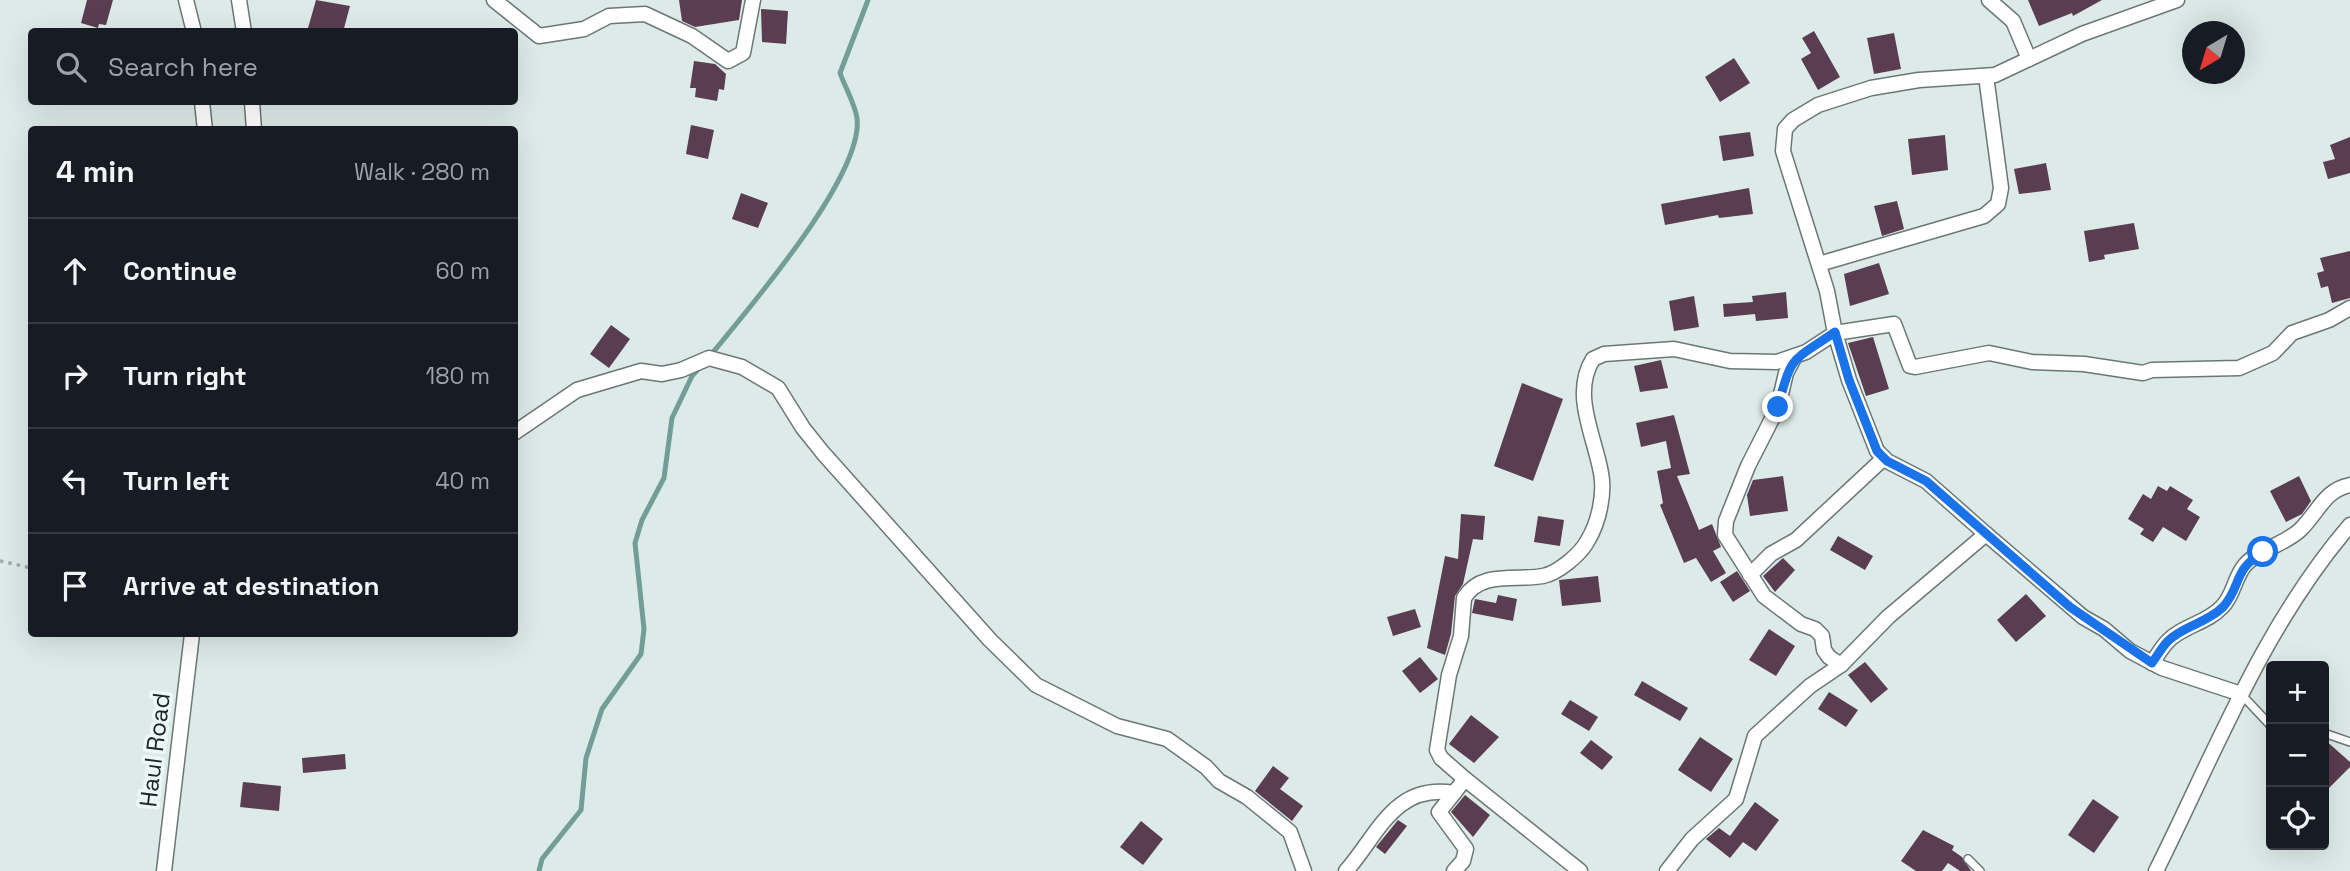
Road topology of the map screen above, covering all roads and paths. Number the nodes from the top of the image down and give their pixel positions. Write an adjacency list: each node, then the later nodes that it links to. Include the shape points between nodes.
1 (186, 0): 7 (street)
2 (239, 0): 8 (street)
3 (494, 0): 4 (street, via 539,36 584,29 609,16 645,14 692,36 728,61 743,53)
4 (753, 0)
5 (1989, 0): 9 (street, via 2013,21)
6 (2177, 0): 9 (street, via 2082,34)
7 (193, 28)
8 (243, 28)
9 (2029, 59): 10 (street)
10 (1986, 76): 15 (street, via 2001,188 1994,209 1984,216); 15 (street, via 1871,88 1818,105 1785,129 1783,151)
11 (202, 105): 13 (street)
12 (252, 105): 14 (street)
13 (205, 126)
14 (254, 126)
15 (1819, 264): 17 (street)
16 (2350, 307): 17 (street, via 2292,334 2273,353 2239,368 2143,373 1989,353 1915,367 1910,366 1894,324)
17 (1835, 332): 18 (street); 20 (street, via 1863,416)
18 (1794, 358): 26 (street, via 1778,407 1726,521 1725,535); 34 (street, via 1758,363 1674,349 1604,354 1593,359 1585,377 1585,403 1602,491 1588,541 1553,572 1484,582 1464,598 1461,636 1449,675 1437,750)
19 (518, 430): 38 (street, via 577,390 641,372 662,374 709,358 761,377 778,388 822,453 1036,685 1117,726 1167,739 1290,832)
20 (1884, 458): 23 (street, via 1926,481); 26 (street, via 1796,540 1771,554)
21 (2350, 485): 28 (street, via 2327,494 2299,531 2248,561 2222,607 2168,640)
22 (2350, 525): 30 (street, via 2300,591)
23 (1986, 534): 28 (street, via 2083,617); 29 (street, via 1888,617)
24 (0, 561): 25 (path)
25 (28, 567)
26 (1750, 575): 29 (street, via 1764,596 1815,629 1822,636 1824,650)
27 (192, 637): 37 (street, Haul Road)
28 (2152, 663): 30 (street)
29 (1841, 665): 42 (street, via 1810,686 1755,736 1736,799 1692,839)
30 (2241, 694): 31 (lane); 44 (street)
31 (2269, 724)
32 (2329, 735): 33 (lane)
33 (2350, 742)
34 (1465, 779): 35 (street); 41 (street)
35 (1454, 793): 39 (street, via 1412,797 1391,811); 40 (street, via 1439,812 1466,849)
36 (1968, 859): 43 (lane)
37 (164, 871)
38 (1304, 871)
39 (1346, 871)
40 (1454, 871)
41 (1580, 871)
42 (1667, 871)
43 (1980, 871)
44 (2155, 871)

